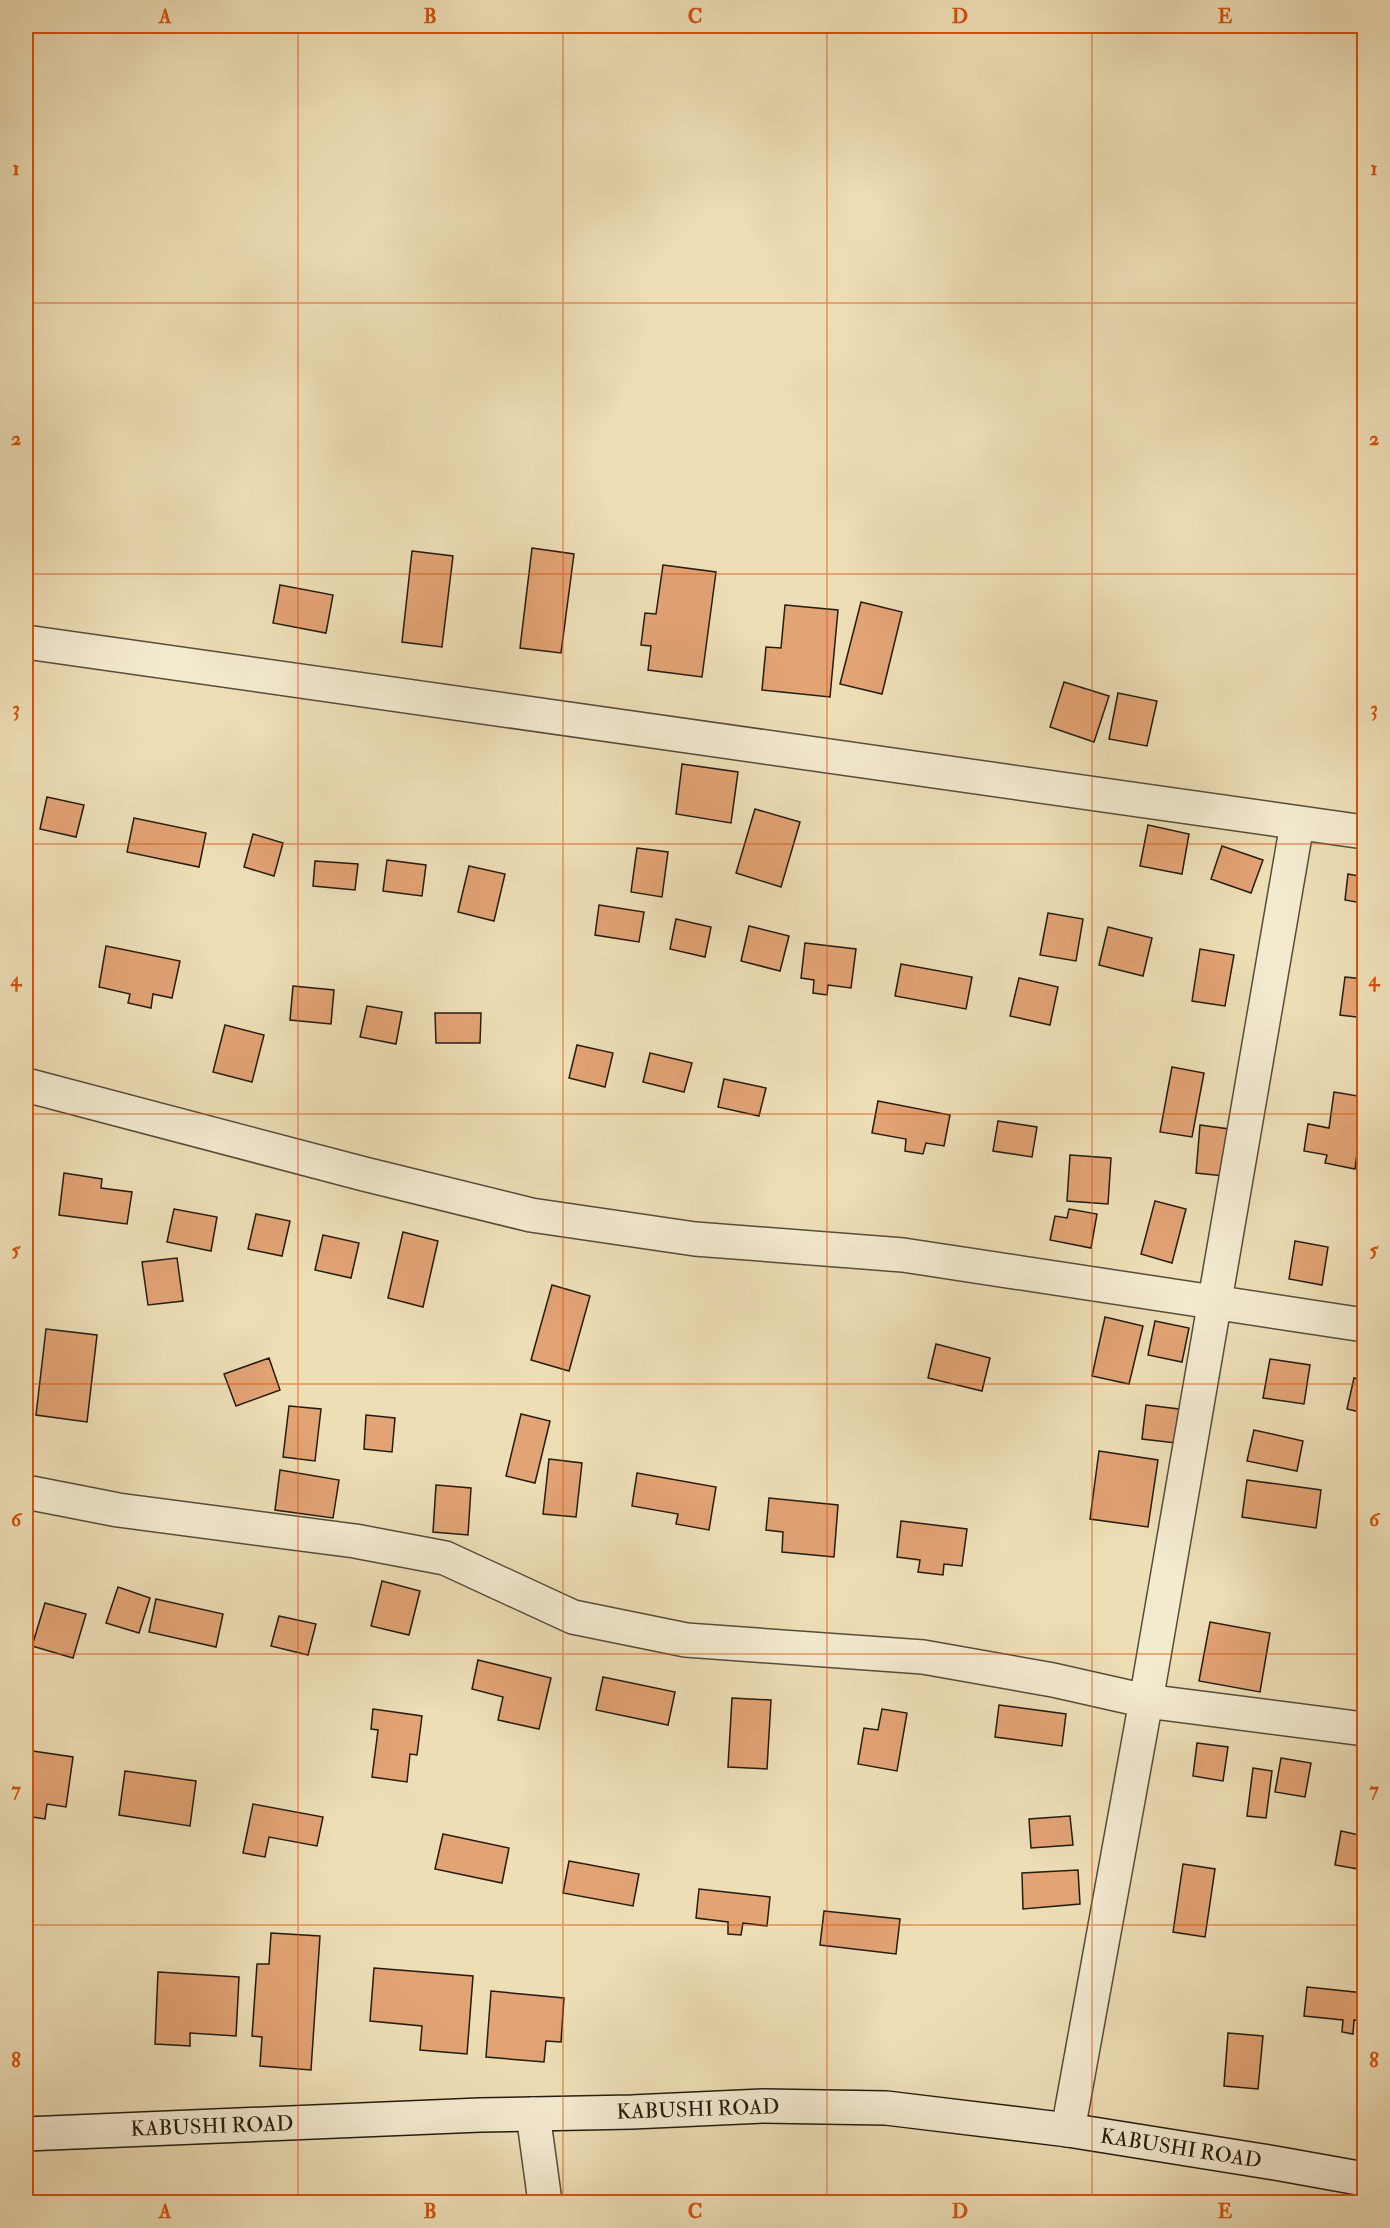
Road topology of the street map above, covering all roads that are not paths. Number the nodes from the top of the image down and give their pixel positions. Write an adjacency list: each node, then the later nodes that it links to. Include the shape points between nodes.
1 (26, 642): 2 (street)
2 (1297, 824): 3 (street); 5 (street)
3 (1365, 832)
4 (26, 1085): 5 (street, via 531,1215 694,1239 903,1255)
5 (1215, 1301): 6 (street); 8 (street)
6 (1365, 1325)
7 (26, 1492): 8 (street, via 118,1510 355,1541 446,1558 573,1617 686,1640 923,1657)
8 (1146, 1701): 9 (street); 11 (street)
9 (1365, 1729)
10 (533, 2114): 11 (street, KABUSHI ROAD, via 763,2106 886,2108); 12 (street, KABUSHI ROAD); 14 (street)
11 (1068, 2130): 13 (street, KABUSHI ROAD)
12 (26, 2134)
13 (1365, 2179)
14 (544, 2202)

